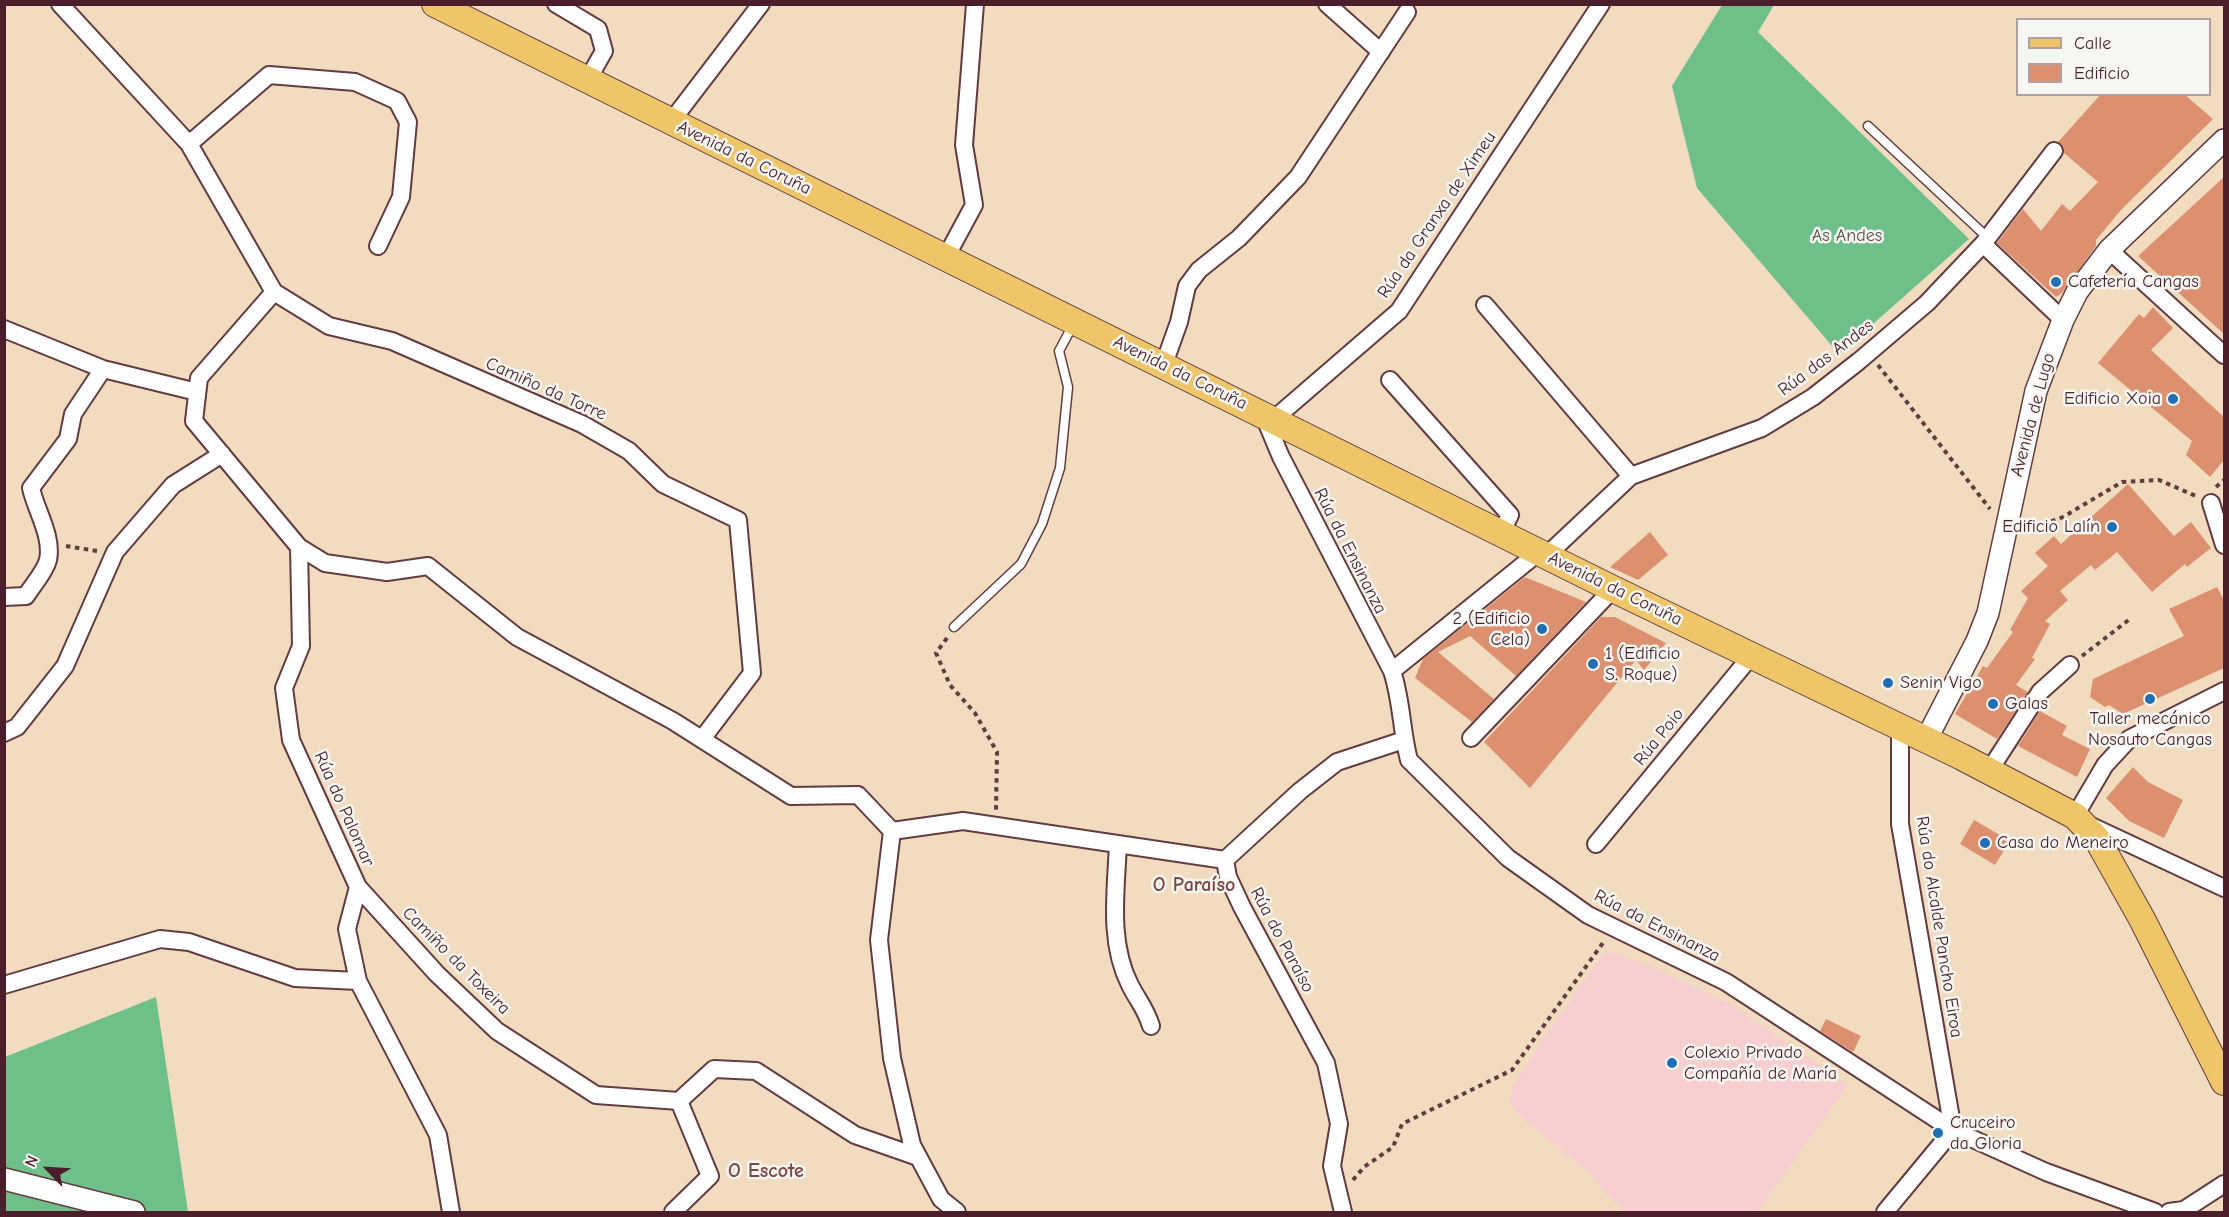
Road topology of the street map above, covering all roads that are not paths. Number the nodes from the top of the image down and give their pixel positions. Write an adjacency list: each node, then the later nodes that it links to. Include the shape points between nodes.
1 (60, 4): 14 (street)
2 (435, 4): 10 (main road, Avenida da Coruña)
3 (556, 4): 10 (street, via 598,29 604,51)
4 (761, 4): 11 (street)
5 (975, 4): 19 (street, via 963,145 974,205)
6 (1327, 4): 9 (street)
7 (1601, 4): 30 (street, Rúa da Granxa de Ximeu, via 1399,311)
8 (1407, 12): 9 (street)
9 (1381, 52): 26 (street, via 1298,177 1239,238 1199,270 1187,286)
10 (587, 81): 11 (main road, Avenida da Coruña)
11 (670, 123): 19 (main road, Avenida da Coruña)
12 (1868, 126): 16 (lane)
13 (2224, 140): 18 (street, Avenida de Lugo)
14 (189, 144): 17 (street, via 269,75 355,82 397,101 408,122 401,197); 20 (street)
15 (2054, 151): 16 (street, Rúa das Andes)
16 (1985, 241): 22 (street); 32 (street, Rúa das Andes, via 1927,303 1813,397 1762,428)
17 (378, 246)
18 (2109, 250): 22 (street, Avenida de Lugo, via 2077,292); 25 (street)
19 (946, 257): 23 (main road, Avenida da Coruña)
20 (274, 292): 29 (street, via 199,378); 48 (street, Camiño da Torre, via 329,326 392,341 582,424 629,452 663,484 738,519 753,673)
21 (1485, 305): 32 (street)
22 (2063, 320): 50 (street, Avenida de Lugo, via 2036,390 2016,531 1977,641)
23 (1075, 321): 26 (main road, Avenida da Coruña); 40 (lane, via 1059,351 1068,387 1060,468 1042,524 1021,564)
24 (4, 329): 27 (street)
25 (2224, 355)
26 (1164, 364): 30 (main road, Avenida da Coruña)
27 (103, 369): 29 (street); 39 (street, via 73,414 68,439 31,488 49,538 48,561 26,596)
28 (1390, 380): 34 (street, via 1510,515)
29 (197, 392): 31 (street, via 194,421)
30 (1268, 417): 34 (main road, Avenida da Coruña); 43 (street, Rúa da Ensinanza, via 1281,457)
31 (222, 454): 36 (street); 46 (street, via 174,485 114,552 65,666 17,727)
32 (1631, 476): 37 (street, Rúa das Andes)
33 (2211, 503): 35 (street)
34 (1501, 533): 37 (main road, Avenida da Coruña)
35 (2224, 545)
36 (299, 547): 48 (street, via 325,563 387,572 428,566 517,637); 57 (street, Rúa do Palomar, via 301,646 284,688 291,740)
37 (1543, 554): 38 (main road, Avenida da Coruña); 43 (street, Rúa das Andes)
38 (1613, 589): 41 (main road, Avenida da Coruña); 47 (street)
39 (4, 597)
40 (954, 627)
41 (1752, 655): 45 (main road, Avenida da Coruña); 55 (street, Rúa Poio)
42 (2070, 665): 51 (street, via 2040,692)
43 (1392, 671): 49 (street, Rúa da Ensinanza, via 1401,697)
44 (2224, 691): 52 (street, via 2129,739 2105,765)
45 (1900, 728): 50 (main road, Avenida da Coruña); 64 (street, Rúa do Alcalde Pancho Eiroa, via 1900,824)
46 (4, 733)
47 (1471, 738)
48 (702, 739): 53 (street, via 791,796 858,795)
49 (1404, 740): 56 (street, via 1337,762); 64 (street, Rúa da Ensinanza, via 1409,760 1424,778 1508,858 1588,915 1726,982)
50 (1926, 740): 51 (main road, Avenida da Coruña)
51 (1989, 771): 52 (main road, Avenida da Coruña)
52 (2080, 820): 58 (street); 62 (main road, via 2097,839 2142,919)
53 (892, 831): 54 (street, via 963,821); 65 (street, via 879,940 892,1058)
54 (1118, 844): 56 (street); 61 (street, via 1114,934 1130,985 1146,1007)
55 (1596, 844)
56 (1225, 860): 68 (street, Rúa do Paraíso, via 1242,907 1326,1064 1339,1124 1332,1166)
57 (358, 887): 59 (street, Rúa do Palomar, via 347,929); 63 (street, Camiño da Toxeira, via 437,975 497,1031 596,1095)
58 (2224, 888)
59 (358, 981): 60 (street, via 295,978 189,942 160,939); 70 (street, Rúa do Palomar, via 438,1135)
60 (4, 985)
61 (1151, 1026)
62 (2224, 1082)
63 (679, 1101): 65 (street, via 714,1069 756,1071 855,1135); 71 (street, via 710,1176)
64 (1953, 1131): 73 (street); 74 (street, Rúa da Ensinanza, via 2046,1172)
65 (918, 1157): 72 (street, via 941,1199)
66 (4, 1179): 69 (street)
67 (2224, 1184): 75 (street, via 2184,1210)
68 (1341, 1204)
69 (134, 1212)
70 (451, 1212)
71 (673, 1212)
72 (957, 1212)
73 (1885, 1212)
74 (2155, 1212)
75 (2169, 1212)

